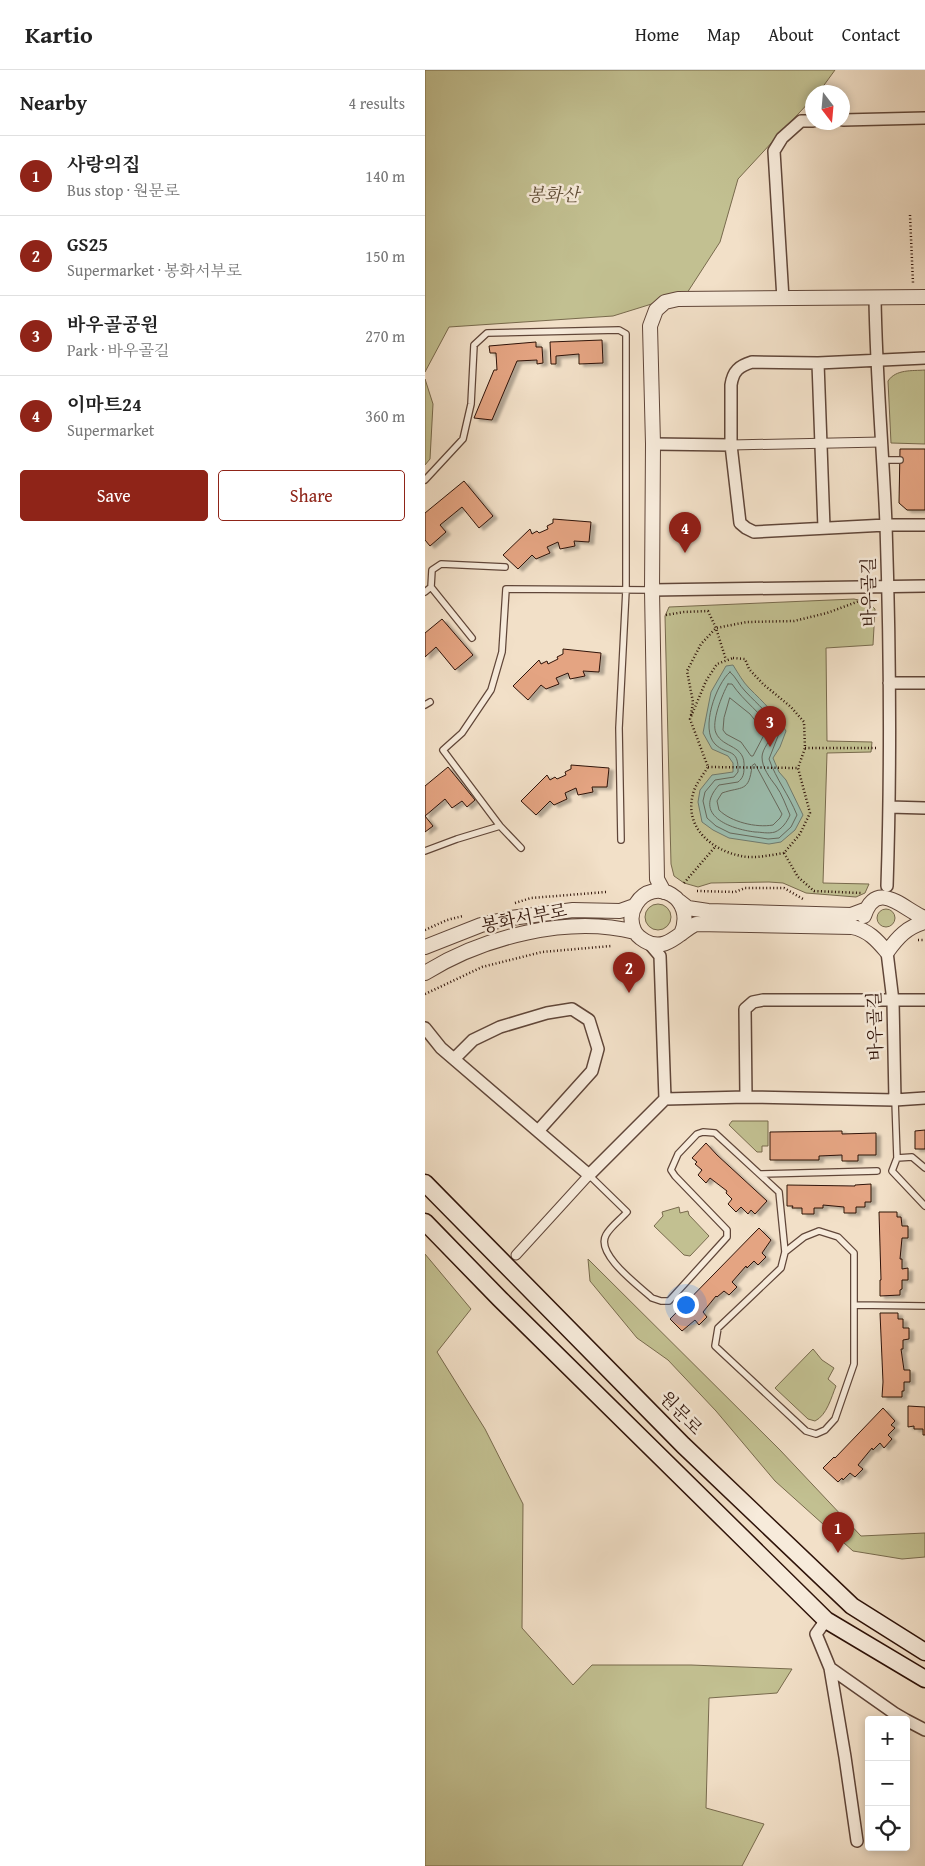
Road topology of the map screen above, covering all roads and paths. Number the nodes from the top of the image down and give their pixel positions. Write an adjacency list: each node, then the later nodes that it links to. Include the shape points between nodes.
1 (925, 118): 2 (street)
2 (850, 120)
3 (805, 121): 7 (street, via 782,138 774,151)
4 (910, 215): 5 (path)
5 (919, 297): 6 (street)
6 (875, 298): 7 (street); 9 (street, 바우골길)
7 (783, 299): 12 (street, via 678,299 665,302 656,310 650,326)
8 (925, 358): 9 (street)
9 (876, 360): 10 (street); 11 (street, 바우골길)
10 (818, 363): 13 (street, via 752,362 736,369 731,384); 14 (street)
11 (881, 442): 14 (street); 15 (street, 바우골길)
12 (653, 444): 13 (street); 26 (street)
13 (731, 444): 14 (street); 20 (street, via 740,523 754,532)
14 (821, 444): 20 (street)
15 (882, 460): 16 (lane); 18 (street, 바우골길)
16 (900, 460)
17 (425, 480): 25 (lane, via 463,439 471,404 474,345 487,333 619,330 626,334)
18 (886, 525): 19 (street); 20 (street); 22 (street, 바우골길)
19 (925, 525)
20 (824, 528)
21 (505, 567): 24 (lane, via 441,564 431,570)
22 (887, 586): 23 (street); 26 (street); 34 (street, 바우골길)
23 (925, 586)
24 (431, 587): 27 (lane); 31 (lane)
25 (627, 590): 26 (lane); 42 (lane, via 506,589 502,652 491,690 463,733 443,750); 43 (lane, via 619,728)
26 (652, 590): 48 (street)
27 (425, 592)
28 (862, 600): 30 (path, via 794,621 747,622)
29 (665, 616): 30 (path, via 709,611)
30 (716, 628): 32 (path); 35 (path, via 701,644 687,671 693,702)
31 (472, 638)
32 (726, 660): 35 (path, via 717,664 706,680); 36 (path, via 745,659 749,669 763,684 791,707 804,722)
33 (925, 682): 34 (street)
34 (889, 683): 40 (street, 바우골길)
35 (690, 719): 38 (path)
36 (805, 748): 37 (path); 39 (path)
37 (877, 748)
38 (708, 767): 39 (path); 44 (path, via 693,793 690,812 698,832)
39 (798, 768): 47 (path, via 811,812 800,834)
40 (889, 807): 41 (street); 50 (street, 바우골길)
41 (925, 808)
42 (500, 826): 45 (lane); 46 (lane)
43 (621, 840)
44 (715, 847): 47 (path, via 742,857); 49 (path)
45 (521, 848)
46 (425, 851)
47 (784, 853): 54 (path, via 798,877 813,891)
48 (657, 879): 52 (street); 53 (street)
49 (684, 883)
50 (887, 886): 54 (street); 57 (street)
51 (697, 890): 56 (path, via 735,892 745,888 784,888)
52 (664, 892): 53 (street); 55 (street)
53 (647, 894): 58 (street)
54 (870, 900): 55 (street, via 851,915 708,910 688,908); 57 (street, via 884,898); 64 (street, via 864,922)
55 (679, 901): 63 (street, via 685,917)
56 (807, 902)
57 (901, 904): 59 (street); 62 (street, via 908,920)
58 (634, 906): 61 (street, via 631,915); 67 (street, 봉화서부로, via 620,911 573,910 511,918 481,925)
59 (925, 918)
60 (925, 922): 62 (street)
61 (635, 932): 65 (street); 70 (street, 봉화서부로, via 587,925 532,932 480,945)
62 (900, 935): 64 (street, via 891,940); 68 (street)
63 (677, 936): 64 (street, via 696,924 852,927); 65 (street, via 667,944); 69 (street)
64 (874, 937): 68 (street)
65 (649, 944): 69 (street)
66 (611, 946): 71 (path, via 542,952 482,967)
67 (425, 947)
68 (887, 952): 73 (street, 바우골길)
69 (660, 956): 77 (street)
70 (425, 973)
71 (425, 994)
72 (925, 1000): 73 (street)
73 (893, 1001): 76 (street, via 753,1002 745,1009); 79 (street, 바우골길)
74 (425, 1028): 75 (street)
75 (454, 1059): 80 (street); 80 (street, via 473,1040 547,1013 572,1009 589,1020 598,1049 592,1071)
76 (746, 1097): 77 (street); 79 (street)
77 (665, 1098): 84 (street)
78 (925, 1098): 79 (street)
79 (895, 1100): 81 (lane)
80 (538, 1131): 84 (street)
81 (897, 1158): 82 (lane, via 912,1157); 87 (lane, via 893,1171)
82 (925, 1168)
83 (877, 1171): 85 (lane)
84 (589, 1174): 85 (lane, via 627,1212 605,1236 604,1247 608,1257 652,1298 661,1301 669,1301 727,1237 727,1230 671,1170 678,1154 697,1134 715,1133); 90 (street)
85 (760, 1174): 89 (lane, via 779,1192)
86 (425, 1183): 94 (main road, 원문로, via 683,1445 852,1606)
87 (925, 1206)
88 (425, 1222): 93 (main road)
89 (785, 1252): 91 (lane, via 804,1237 819,1231 838,1237 854,1253); 91 (lane, via 781,1268 718,1328 715,1346 806,1432 816,1434 825,1430 835,1418 854,1364)
90 (516, 1255)
91 (855, 1304): 92 (lane)
92 (925, 1306)
93 (827, 1620): 95 (street, via 816,1634); 96 (main road)
94 (925, 1652)
95 (830, 1668): 97 (street); 100 (street)
96 (925, 1679)
97 (899, 1716)
98 (910, 1722): 99 (street)
99 (925, 1730)
100 (857, 1841)

